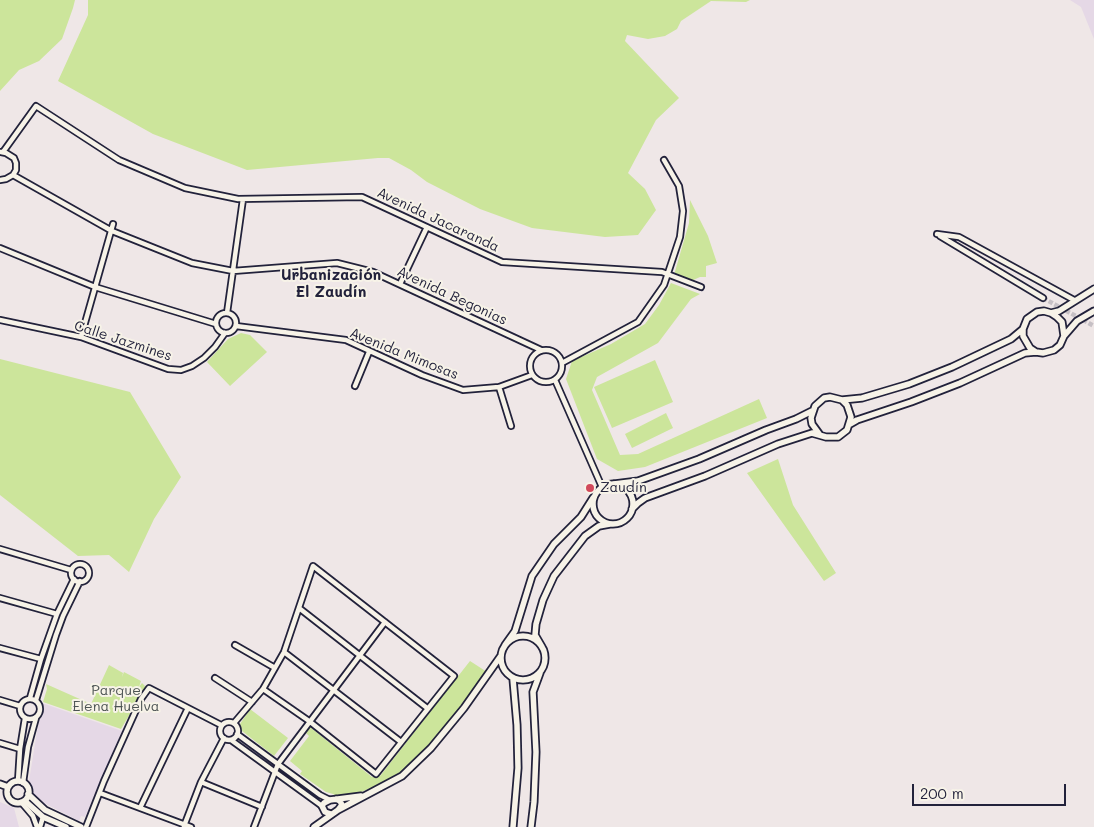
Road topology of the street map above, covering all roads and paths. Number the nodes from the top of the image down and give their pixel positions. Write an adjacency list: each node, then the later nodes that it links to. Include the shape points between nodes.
1 (1, 152): 3 (street, via 14,158 16,170); 5 (street, Avenida Jacaranda, via 36,106 120,160 185,188)
2 (664, 160): 11 (street, via 679,186 683,211 680,237)
3 (13, 175): 4 (street); 8 (street, Avenida Begonias)
4 (0, 180)
5 (243, 199): 7 (street, Avenida Jacaranda, via 362,197); 10 (street)
6 (113, 224): 8 (street)
7 (427, 228): 11 (street, Avenida Jacaranda, via 502,262 662,272); 12 (street)
8 (112, 231): 10 (street, Avenida Begonias, via 192,263); 13 (street)
9 (0, 248): 13 (street)
10 (232, 271): 12 (street, Avenida Begonias, via 337,264 373,272); 19 (street)
11 (668, 275): 14 (street, Avenida Jacaranda); 31 (street, via 638,322)
12 (400, 284): 28 (street, Avenida Begonias)
13 (95, 287): 22 (street); 27 (street)
14 (701, 288)
15 (1094, 289): 17 (main road)
16 (1043, 298): 17 (street, via 936,234 959,237)
17 (1074, 300): 20 (main road)
18 (1094, 311): 26 (main road, via 1077,321)
19 (227, 313): 22 (street, via 219,317); 23 (street, via 234,317)
20 (1051, 313): 24 (main road, via 1033,314); 26 (main road, via 1062,322)
21 (0, 320): 27 (street, Calle Jazmines)
22 (216, 324): 25 (street)
23 (236, 326): 25 (street); 29 (street, Avenida Mimosas, via 346,340)
24 (1023, 329): 30 (main road, via 1025,342); 36 (main road, via 1011,339 909,384 862,398)
25 (225, 333): 27 (street, Calle Jazmines, via 204,358 181,370 168,369)
26 (1064, 336): 30 (main road, via 1054,350)
27 (81, 337)
28 (542, 350): 31 (street, via 556,353); 32 (street, via 532,357)
29 (369, 352): 34 (street); 35 (street, Avenida Mimosas, via 463,390)
30 (1036, 352): 38 (main road, via 1025,353 960,383)
31 (562, 363): 33 (street, via 562,370)
32 (532, 375): 33 (street, via 541,382); 35 (street, Avenida Mimosas)
33 (555, 380): 42 (street)
34 (355, 386)
35 (499, 387): 39 (street)
36 (842, 400): 37 (main road, via 824,398); 38 (main road, via 850,411)
37 (812, 411): 40 (main road, via 812,424); 41 (main road, via 673,469 638,481)
38 (850, 424): 40 (main road, via 838,437)
39 (511, 426)
40 (820, 435): 44 (main road, via 802,436 763,450 645,498)
41 (614, 484): 42 (main road); 44 (main road, via 628,490)
42 (602, 487): 43 (main road)
43 (594, 498): 45 (main road, via 594,512 603,522); 55 (main road, via 581,517 554,544 532,576 515,631)
44 (632, 509): 45 (main road, via 627,519)
45 (610, 524): 56 (main road, via 599,526 586,536 554,576 536,624 535,635)
46 (0, 548): 47 (street)
47 (71, 570): 48 (street); 49 (street, via 80,564 88,568 88,577)
48 (74, 579): 49 (street); 52 (street)
49 (80, 581): 72 (street, via 56,634)
50 (0, 598): 52 (street)
51 (299, 608): 53 (street, via 313,566); 58 (street); 59 (street)
52 (57, 614): 61 (street)
53 (385, 622): 59 (street); 76 (street, via 454,676)
54 (234, 645): 62 (street)
55 (505, 645): 56 (main road, via 513,638 525,636); 60 (main road)
56 (542, 647): 64 (main road, via 545,657)
57 (0, 648): 61 (street)
58 (284, 652): 62 (street); 69 (street)
59 (359, 655): 69 (street); 76 (street)
60 (500, 657): 63 (main road); 65 (main road)
61 (40, 659): 70 (street)
62 (275, 668): 68 (street)
63 (503, 668): 65 (main road); 67 (main road)
64 (540, 673): 67 (main road, via 529,680); 116 (main road, via 533,692 536,752)
65 (488, 674): 98 (main road, via 431,748 402,776)
66 (215, 678): 73 (street)
67 (514, 679): 115 (main road, via 518,768)
68 (263, 689): 73 (street); 79 (street)
69 (333, 690): 79 (street); 85 (street)
70 (30, 698): 72 (street); 74 (street)
71 (0, 700): 74 (street)
72 (36, 700): 78 (street, via 41,709)
73 (252, 702): 80 (street)
74 (20, 706): 77 (street)
75 (188, 708): 81 (street); 95 (street, via 149,688 141,698); 103 (street)
76 (427, 708): 85 (street)
77 (25, 718): 78 (street); 87 (street)
78 (36, 718): 90 (street)
79 (308, 722): 85 (street, via 376,774); 88 (street)
80 (234, 723): 81 (street, via 226,722); 82 (street, via 238,728)
81 (221, 726): 83 (street)
82 (237, 734): 84 (street); 88 (street)
83 (224, 738): 84 (street); 91 (street)
84 (231, 740): 89 (street)
85 (401, 742)
86 (0, 743): 87 (street)
87 (20, 749): 90 (street)
88 (278, 764): 89 (street); 99 (street, via 320,795)
89 (276, 771): 101 (street); 102 (street)
90 (20, 782): 93 (main road); 96 (main road, via 27,786)
91 (201, 782): 101 (street); 107 (street)
92 (0, 784): 93 (main road)
93 (8, 787): 97 (main road)
94 (0, 792): 97 (main road)
95 (100, 793): 103 (street); 112 (street)
96 (28, 794): 100 (main road); 111 (main road, via 44,810)
97 (7, 795): 100 (main road, via 12,801)
98 (366, 795): 99 (main road); 104 (main road)
99 (333, 799): 102 (main road); 104 (main road, via 340,800 342,805)
100 (23, 802): 106 (main road); 109 (street)
101 (262, 807): 114 (street)
102 (323, 807): 105 (main road); 108 (main road)
103 (140, 808): 107 (street)
104 (338, 810): 105 (main road)
105 (331, 814): 108 (main road)
106 (43, 817): 109 (street); 110 (main road)
107 (184, 826): 113 (street)
108 (315, 826)
109 (38, 827)
110 (66, 827)
111 (81, 827)
112 (86, 827)
113 (191, 827)
114 (254, 827)
115 (513, 827)
116 (531, 827)

